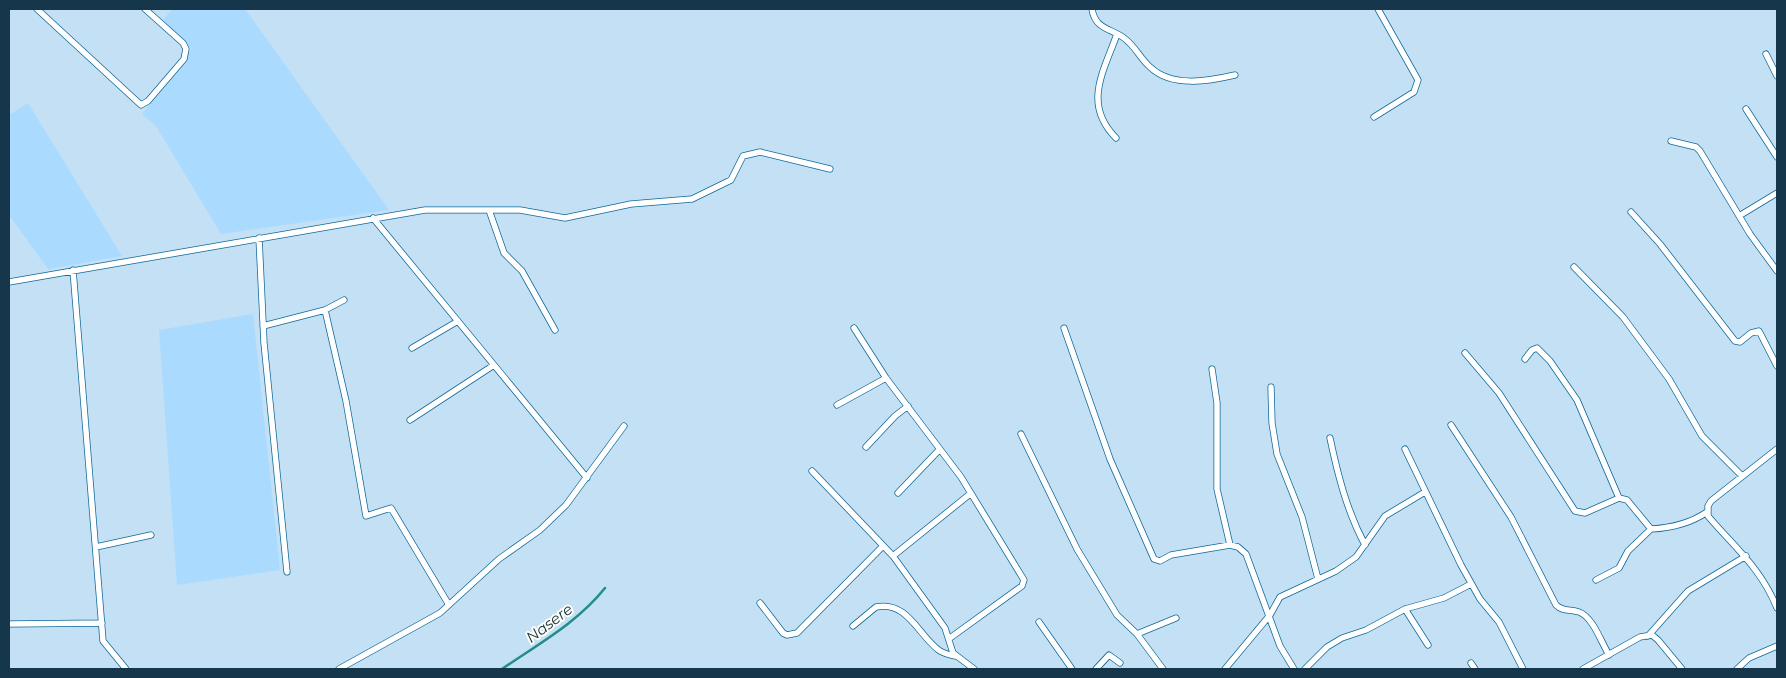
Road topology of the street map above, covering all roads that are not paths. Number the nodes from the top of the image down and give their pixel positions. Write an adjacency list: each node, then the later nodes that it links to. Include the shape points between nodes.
1 (37, 9): 2 (street, via 141,105 184,59 186,49)
2 (145, 9)
3 (1092, 9): 5 (street, via 1098,24)
4 (1378, 9): 10 (street, via 1418,80 1414,92)
5 (1117, 34): 7 (street, via 1151,68 1164,76 1188,81); 11 (street, via 1097,89 1102,120)
6 (1766, 54): 8 (street)
7 (1236, 76)
8 (1777, 76)
9 (1746, 109): 13 (street)
10 (1374, 117)
11 (1116, 138)
12 (1672, 141): 18 (street, via 1700,151)
13 (1777, 157)
14 (830, 169): 16 (street, via 760,152 743,156 731,180 692,199 631,204 565,218 520,210)
15 (1777, 193): 18 (street)
16 (489, 210): 19 (street, via 425,210); 31 (street, via 504,254 522,271)
17 (1631, 212): 36 (street, via 1735,341 1740,342 1759,331)
18 (1739, 216): 23 (street)
19 (373, 218): 20 (street); 27 (street)
20 (260, 238): 22 (street); 28 (street)
21 (1574, 267): 52 (street, via 1623,317 1669,379 1702,436)
22 (73, 270): 24 (street); 64 (street)
23 (1777, 271)
24 (9, 282)
25 (344, 300): 26 (street)
26 (325, 310): 28 (street); 72 (street, via 346,401 366,516 391,508)
27 (458, 321): 32 (street); 35 (street)
28 (263, 326): 67 (street)
29 (854, 328): 38 (street)
30 (1064, 328): 61 (street, via 1110,459 1154,560)
31 (555, 330)
32 (412, 348)
33 (1465, 353): 57 (street, via 1499,393 1575,511 1585,513)
34 (1525, 359): 57 (street, via 1532,350 1541,350 1577,400)
35 (494, 365): 42 (street); 53 (street)
36 (1777, 366)
37 (1212, 370): 61 (street, via 1217,403 1217,489)
38 (886, 378): 40 (street); 41 (street)
39 (1271, 387): 68 (street, via 1276,454 1302,517)
40 (837, 405)
41 (908, 406): 47 (street); 50 (street)
42 (410, 420)
43 (1451, 425): 86 (street, via 1510,517 1556,605 1587,617)
44 (624, 426): 53 (street)
45 (1021, 434): 81 (street, via 1077,549 1117,615)
46 (1330, 438): 62 (street, via 1345,500)
47 (866, 447)
48 (1777, 448): 52 (street)
49 (1405, 449): 54 (street)
50 (939, 450): 55 (street); 56 (street)
51 (812, 470): 63 (street)
52 (1742, 476): 58 (street, via 1711,500)
53 (588, 478): 72 (street, via 540,530 499,559)
54 (1425, 492): 62 (street, via 1385,516); 70 (street)
55 (898, 493)
56 (970, 494): 65 (street); 83 (street, via 1024,582)
57 (1619, 498): 59 (street, via 1627,500)
58 (1707, 512): 59 (street, via 1696,520); 66 (street, via 1723,534)
59 (1652, 529): 69 (street, via 1628,551 1620,568)
60 (151, 535): 64 (street)
61 (1230, 545): 75 (street, via 1246,554)
62 (1365, 545): 68 (street, via 1356,557)
63 (883, 546): 65 (street); 71 (street, via 797,633 783,633)
64 (96, 547): 78 (street)
65 (893, 556): 83 (street)
66 (1746, 556): 73 (street, via 1764,579); 82 (street, via 1688,592)
67 (287, 572)
68 (1318, 580): 75 (street, via 1280,597)
69 (1596, 580)
70 (1471, 584): 74 (street, via 1444,598); 100 (street, via 1500,622)
71 (760, 603)
72 (448, 605): 91 (street, via 440,613)
73 (1777, 608)
74 (1405, 610): 84 (street); 98 (street, via 1328,646)
75 (1270, 615): 96 (street); 97 (street, via 1280,646)
76 (1176, 618): 81 (street)
77 (1039, 622): 93 (street)
78 (102, 623): 79 (street); 90 (street, via 103,641)
79 (9, 624)
80 (854, 626): 87 (street, via 876,607 888,607 916,623 940,651)
81 (1137, 634): 95 (street)
82 (1648, 636): 86 (street, via 1640,637); 102 (street, via 1658,640)
83 (950, 638): 87 (street)
84 (1428, 645)
85 (1777, 646): 103 (street, via 1749,658)
86 (1608, 655): 101 (street)
87 (955, 656): 92 (street)
88 (1120, 663): 94 (street, via 1109,656)
89 (1472, 663): 99 (street)
90 (126, 669)
91 (339, 669)
92 (974, 669)
93 (1072, 669)
94 (1096, 669)
95 (1163, 669)
96 (1224, 669)
97 (1294, 669)
98 (1305, 669)
99 (1475, 669)
100 (1523, 669)
101 (1583, 669)
102 (1682, 669)
103 (1737, 669)

